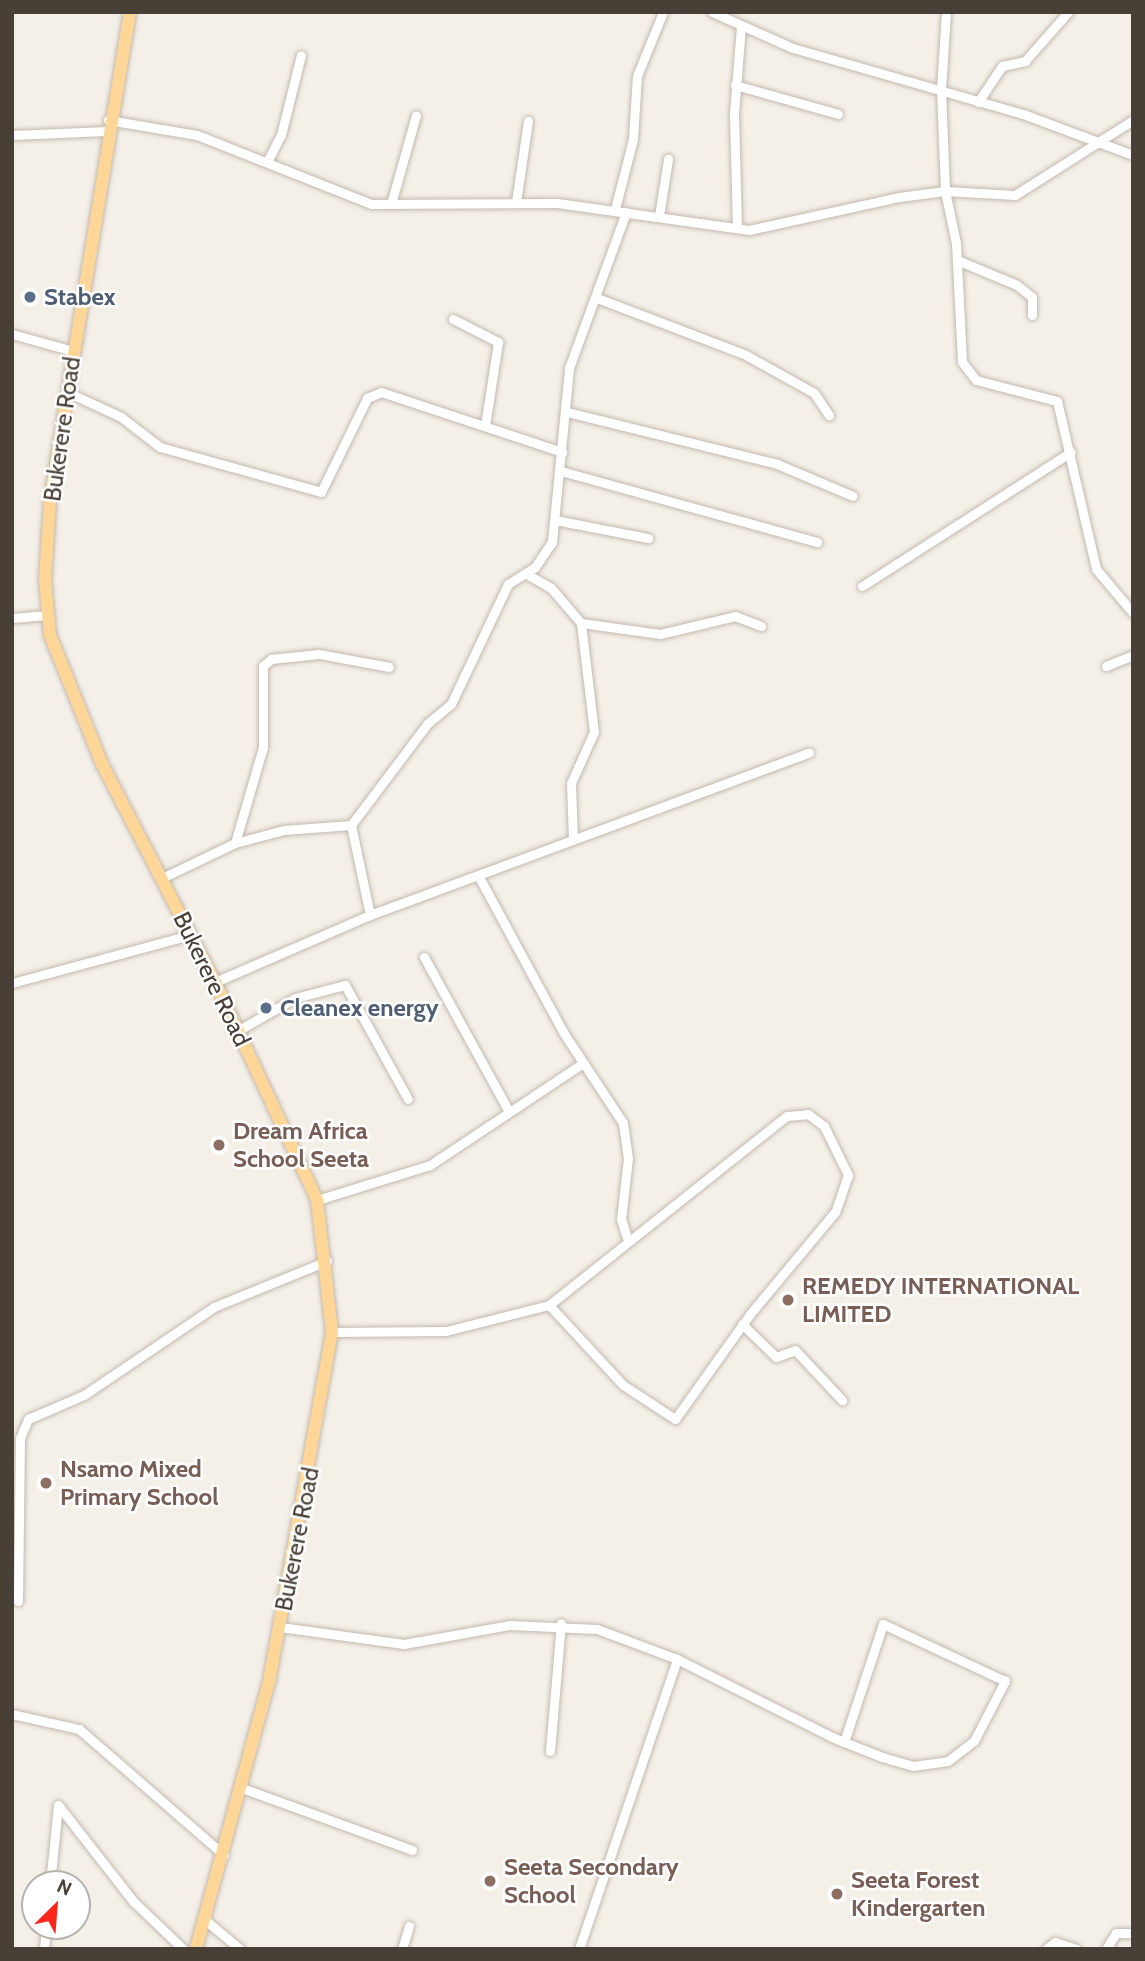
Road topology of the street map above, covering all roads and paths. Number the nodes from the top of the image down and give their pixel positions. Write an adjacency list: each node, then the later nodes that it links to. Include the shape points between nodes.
1 (130, 12): 15 (main road, Bukerere Road)
2 (663, 12): 24 (street, via 637,76 633,139)
3 (712, 12): 6 (street)
4 (946, 12): 9 (street)
5 (1068, 12): 10 (street, via 1025,61 1002,66)
6 (741, 26): 8 (street); 9 (street, via 793,48)
7 (301, 55): 20 (street, via 281,135)
8 (736, 85): 11 (street); 27 (street)
9 (941, 90): 10 (street); 21 (street)
10 (978, 102): 17 (street)
11 (838, 114)
12 (415, 116): 23 (street)
13 (1133, 120): 17 (street)
14 (528, 121): 22 (street)
15 (107, 126): 16 (street); 20 (street, via 197,135); 33 (main road, Bukerere Road)
16 (12, 135)
17 (1100, 144): 18 (street); 21 (street, via 1015,195)
18 (1133, 155)
19 (668, 159): 26 (street)
20 (267, 162): 23 (street, via 337,196)
21 (945, 191): 27 (street, via 774,228); 28 (street)
22 (516, 202): 23 (street); 24 (street)
23 (391, 204)
24 (615, 209): 25 (street)
25 (626, 212): 26 (street); 29 (street)
26 (659, 216): 27 (street)
27 (737, 228)
28 (957, 260): 30 (street, via 1017,285 1032,298); 39 (street, via 954,282 966,372 984,383 1055,399)
29 (597, 298): 35 (street, via 572,352); 36 (street, via 744,354 814,393)
30 (1032, 315)
31 (453, 319): 37 (street, via 498,342)
32 (12, 334): 33 (street)
33 (73, 351): 34 (main road, Bukerere Road)
34 (67, 392): 37 (street, via 121,416 160,447 321,492 373,394); 48 (main road, Bukerere Road, via 46,545)
35 (566, 412): 38 (street); 41 (street, via 777,464)
36 (830, 415)
37 (485, 426): 38 (street)
38 (562, 452): 40 (street)
39 (1071, 452): 46 (street); 47 (street, via 1100,578)
40 (561, 471): 42 (street); 44 (street)
41 (853, 496)
42 (555, 520): 43 (street); 45 (street, via 552,542)
43 (648, 538)
44 (817, 542)
45 (525, 573): 50 (street, via 551,588); 56 (street, via 508,584 451,704 427,724)
46 (862, 586)
47 (1133, 613)
48 (47, 615): 49 (street); 59 (main road, Bukerere Road, via 71,698)
49 (12, 618)
50 (581, 623): 51 (street, via 660,634 735,616); 57 (street, via 594,732 571,783)
51 (761, 626)
52 (1133, 655): 53 (street)
53 (1106, 666)
54 (389, 667): 58 (street, via 319,654 271,659 263,666 263,747)
55 (809, 753): 57 (street)
56 (351, 825): 58 (street, via 284,830); 61 (street)
57 (573, 840): 60 (street)
58 (235, 843): 59 (street)
59 (164, 877): 62 (main road, Bukerere Road)
60 (479, 877): 61 (street); 67 (street)
61 (370, 915): 64 (street)
62 (190, 934): 64 (main road, Bukerere Road); 65 (street)
63 (424, 957): 69 (street)
64 (215, 982): 66 (main road, Bukerere Road)
65 (12, 983)
66 (237, 1031): 68 (street, via 295,998 340,983); 70 (main road, Bukerere Road)
67 (583, 1063): 69 (street); 71 (street, via 623,1123 628,1158 621,1219)
68 (408, 1099)
69 (507, 1108): 70 (street, via 430,1165)
70 (317, 1200): 72 (main road, Bukerere Road)
71 (627, 1238): 73 (street); 74 (street, via 787,1116 816,1117 844,1164 846,1187 827,1224)
72 (327, 1261): 75 (main road, Bukerere Road); 77 (street, via 214,1307 84,1395 28,1419 20,1438)
73 (549, 1305): 74 (street, via 623,1385 673,1419); 75 (street, via 446,1331)
74 (742, 1324): 76 (street, via 776,1357 795,1350)
75 (332, 1332): 79 (main road, Bukerere Road)
76 (842, 1400)
77 (18, 1601)
78 (561, 1623): 79 (street, via 469,1628 404,1644); 80 (street, via 628,1637); 83 (street)
79 (280, 1627): 84 (main road, Bukerere Road)
80 (677, 1659): 82 (street); 95 (street)
81 (12, 1714): 86 (street, via 79,1728)
82 (844, 1742): 82 (street, via 913,1766 948,1761 974,1741 1005,1681 883,1624)
83 (550, 1751)
84 (242, 1788): 85 (street); 86 (main road, Bukerere Road)
85 (412, 1850)
86 (224, 1855): 88 (main road, Bukerere Road)
87 (51, 1870): 91 (street, via 58,1805 133,1901)
88 (204, 1919): 92 (main road, Bukerere Road); 93 (street)
89 (409, 1926): 94 (street)
90 (1133, 1933): 98 (street, via 1116,1933)
91 (183, 1949)
92 (196, 1949)
93 (240, 1949)
94 (402, 1949)
95 (579, 1949)
96 (1046, 1949): 97 (street, via 1055,1942)
97 (1076, 1949)
98 (1106, 1949)

